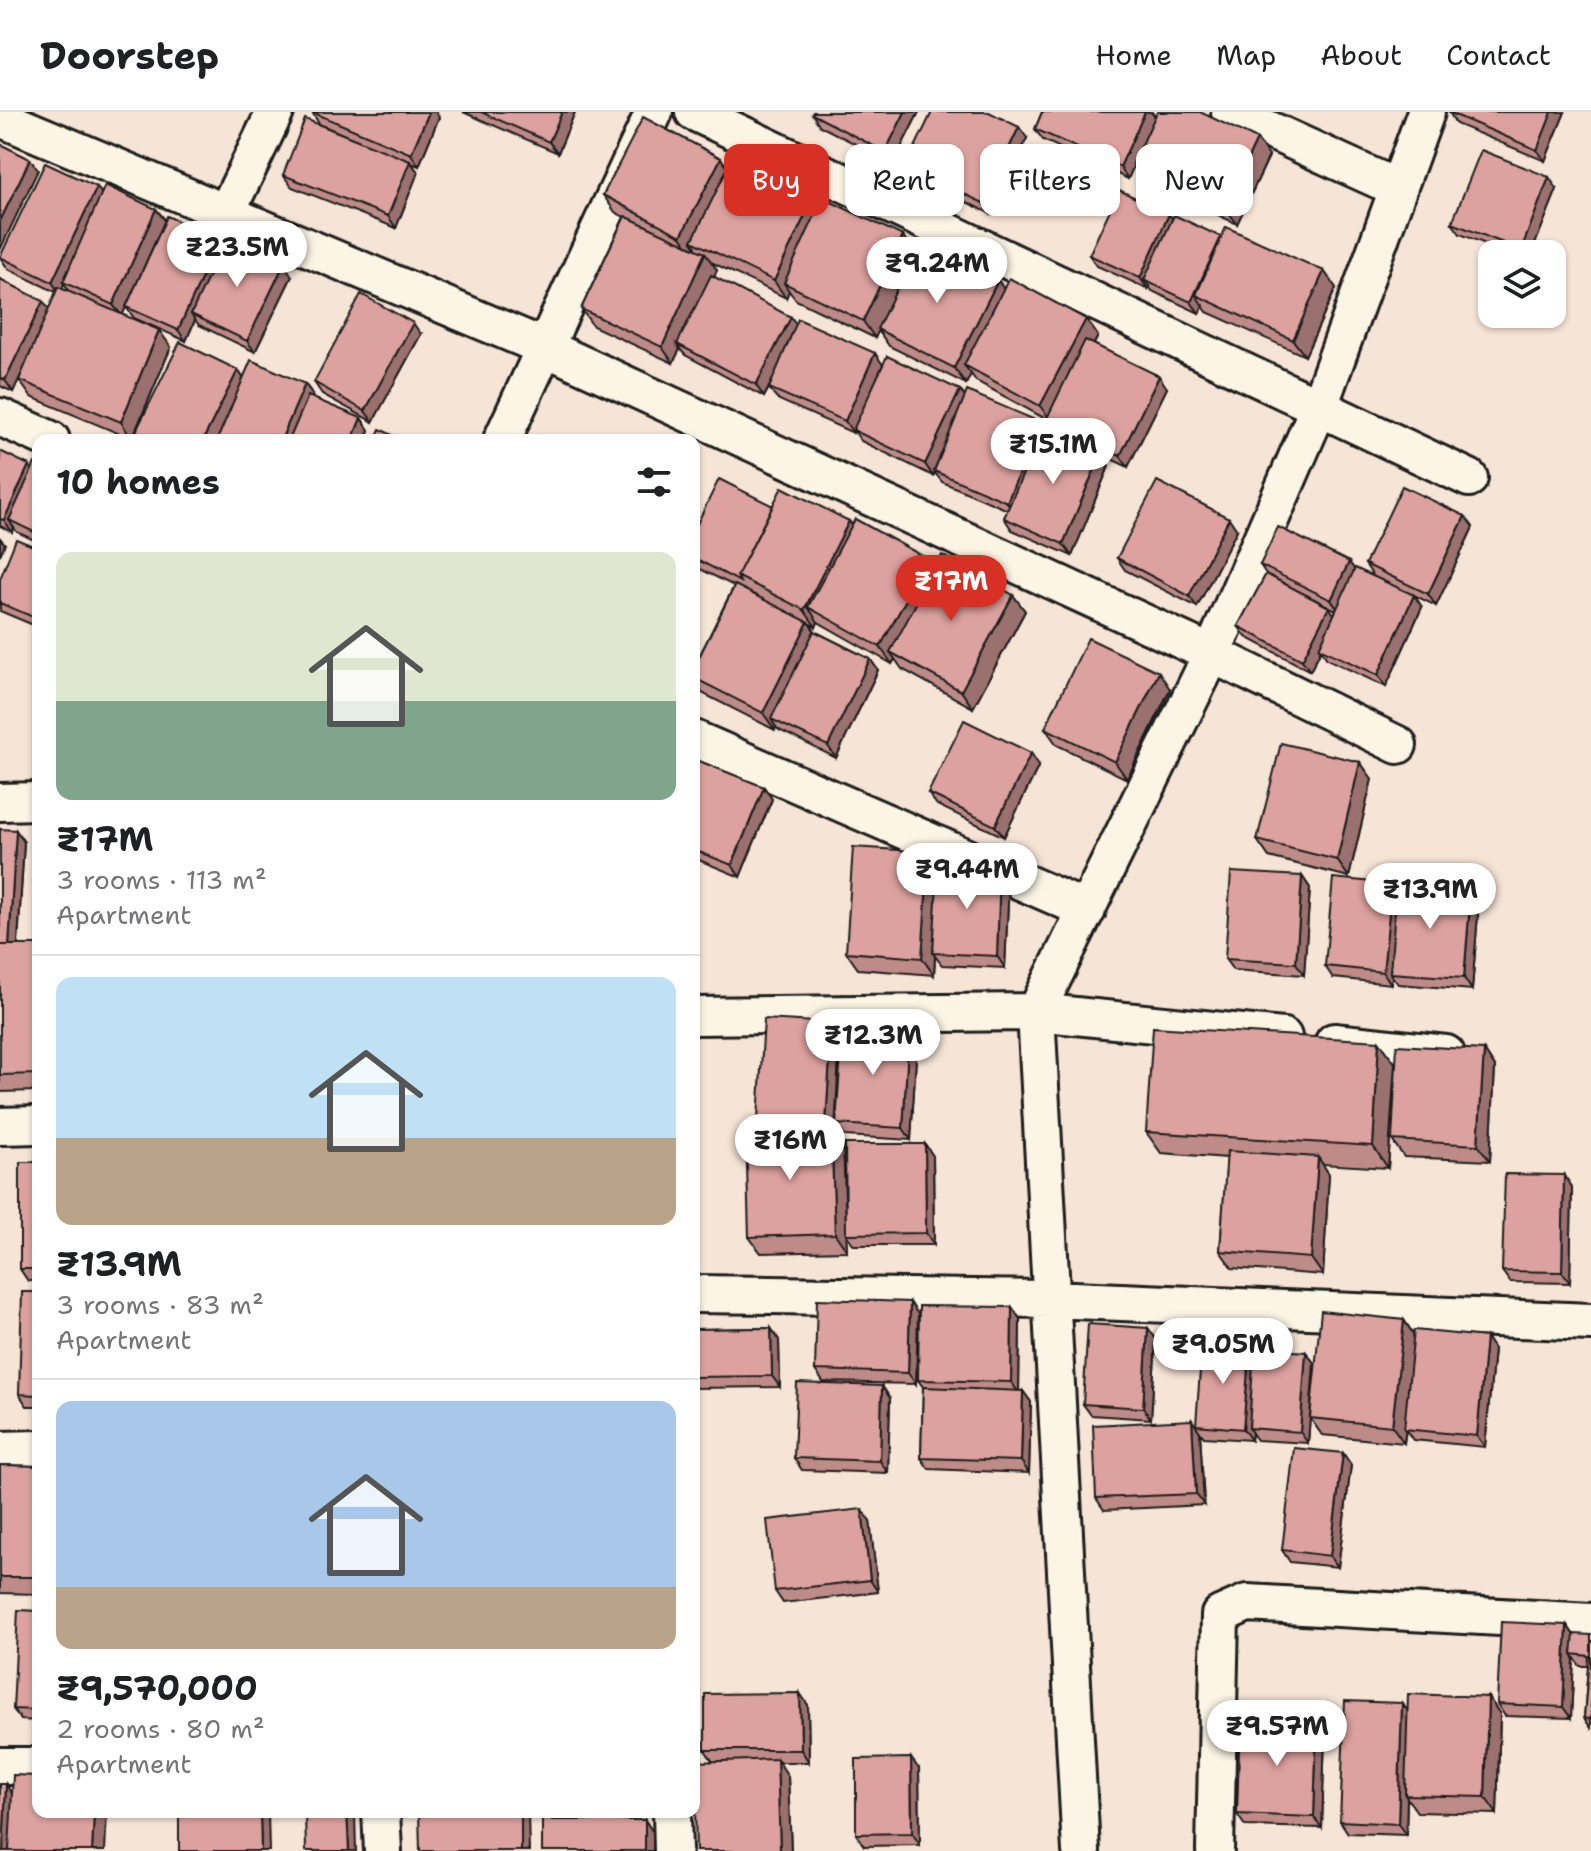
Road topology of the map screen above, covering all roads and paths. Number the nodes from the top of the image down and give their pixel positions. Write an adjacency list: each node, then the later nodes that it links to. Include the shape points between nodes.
1 (275, 112): 8 (street)
2 (654, 112): 9 (street)
3 (694, 112): 10 (street)
4 (1230, 112): 7 (street)
5 (1426, 112): 7 (street)
6 (0, 118): 8 (street)
7 (1397, 188): 10 (street)
8 (226, 213): 9 (street)
9 (544, 347): 13 (street); 15 (street)
10 (1318, 409): 14 (street); 15 (street)
11 (0, 417): 12 (street)
12 (38, 434)
13 (505, 434)
14 (1469, 478)
15 (1212, 654): 17 (street); 20 (street)
16 (700, 742): 20 (street)
17 (1398, 745)
18 (32, 801): 19 (street)
19 (0, 802)
20 (1087, 910): 21 (street)
21 (1036, 1012): 22 (street); 23 (street); 27 (street)
22 (700, 1016)
23 (1471, 1056)
24 (32, 1125): 25 (street)
25 (0, 1126)
26 (700, 1294): 27 (street)
27 (1050, 1299): 28 (street); 38 (street)
28 (1591, 1322)
29 (32, 1449): 30 (street)
30 (0, 1450)
31 (1591, 1622): 39 (street, via 1247,1603 1220,1615)
32 (0, 1766): 33 (street)
33 (32, 1766)
34 (381, 1818): 36 (street)
35 (672, 1818): 37 (street)
36 (383, 1851)
37 (673, 1851)
38 (1081, 1851)
39 (1215, 1851)

